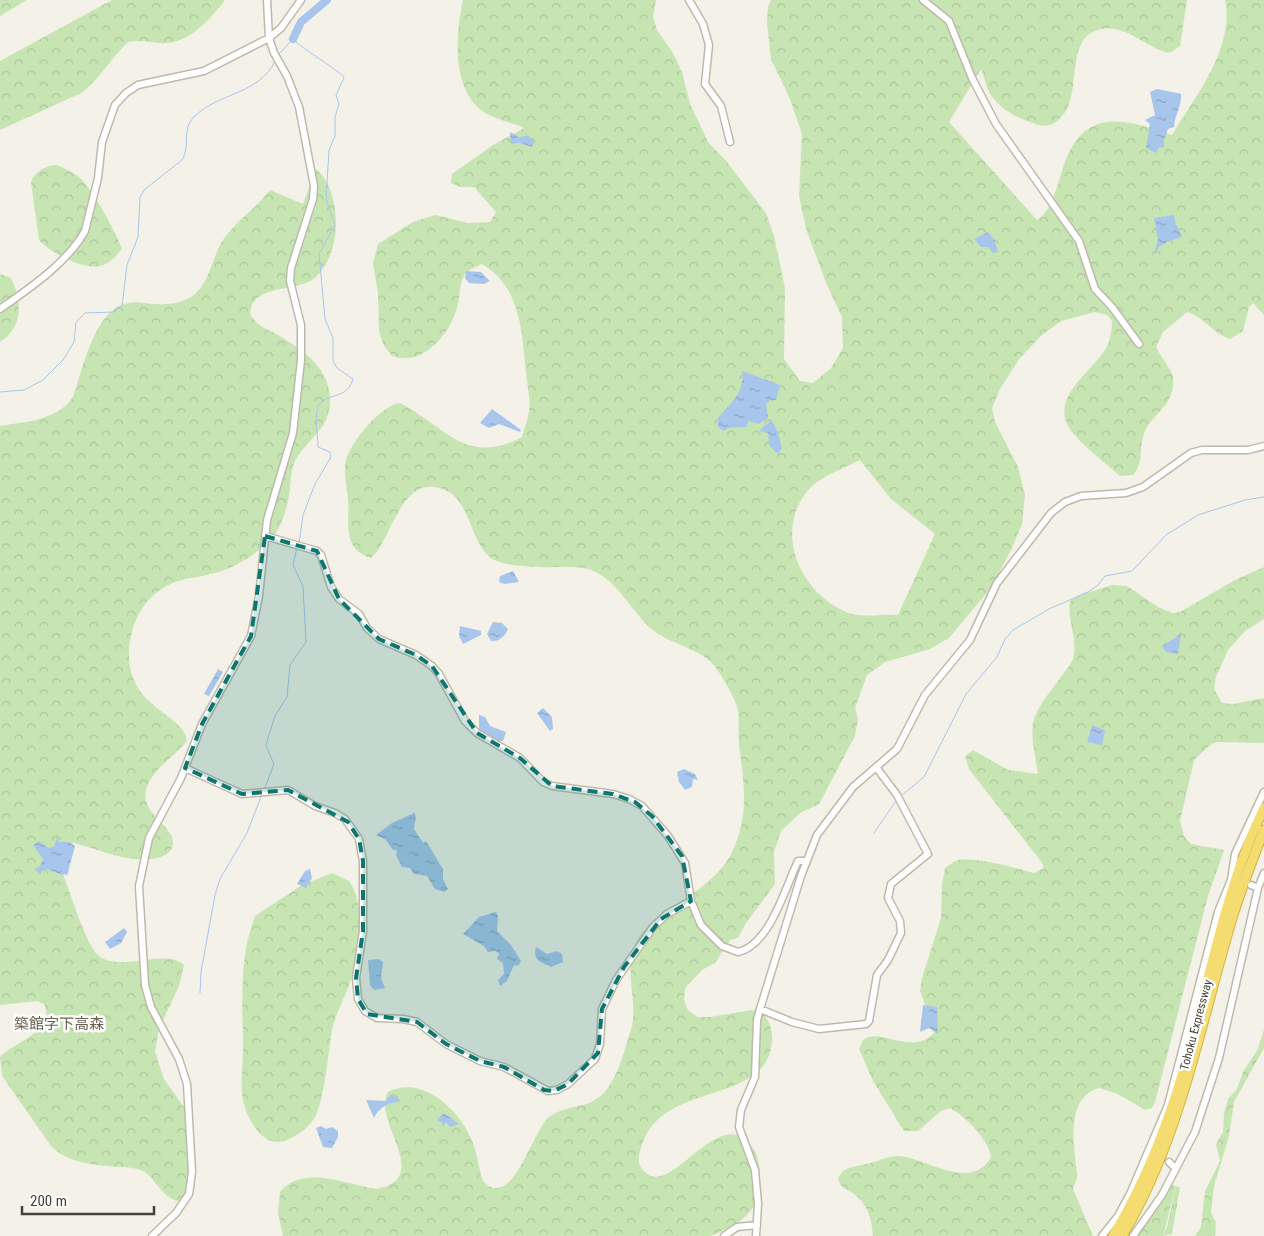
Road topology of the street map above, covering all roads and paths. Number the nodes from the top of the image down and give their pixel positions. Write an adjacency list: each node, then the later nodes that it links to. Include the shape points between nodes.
1 (267, 0): 5 (street)
2 (301, 0): 5 (street, via 281,28)
3 (689, 0): 6 (street, via 707,34 710,56 705,84 722,106)
4 (923, 0): 8 (street, via 949,21 972,78 996,124 1079,241 1095,290)
5 (269, 38): 7 (street, via 204,71 138,84 126,93 115,105 108,124 85,230 76,246); 10 (street, via 299,107 314,186 313,199 290,268 301,325 301,360 293,433)
6 (730, 142)
7 (0, 309)
8 (1139, 344)
9 (1264, 446): 11 (street, via 1191,453 1143,487 1126,493 1081,496 1065,502 1051,514 997,583 970,640 925,695 897,749)
10 (265, 536): 12 (street, via 251,636 202,724); 20 (street, via 306,547 321,555 331,587 372,632 379,639 416,655 439,674 458,709 477,733 520,758 543,782 622,796 642,806 668,836 685,863)
11 (876, 767): 16 (street, via 832,814 817,835); 21 (street, via 897,795 928,854 891,884 888,891 890,904 900,921 901,933 877,975 867,1023 819,1029)
12 (185, 768): 20 (street, via 242,794 288,790 345,819 359,840 363,861 362,944 356,978 358,999 365,1012 377,1018 417,1022 446,1044 480,1061 504,1067 548,1091 568,1084 595,1058 599,1050 602,1009 616,980 653,927 667,914); 25 (street, via 149,838 139,886 145,985 151,1007 180,1060 187,1084 192,1172 189,1194)
13 (1264, 792): 28 (street, via 1234,854 1231,880 1218,912 1168,1104 1126,1202)
14 (1264, 808): 29 (highway, Tohoku Expressway, via 1230,896 1166,1124 1139,1190)
15 (1264, 830): 30 (highway, Tohoku Expressway, via 1233,915 1186,1088 1159,1163)
16 (806, 861): 20 (street, via 798,861 776,912 758,940 748,949 734,951 714,940 701,925); 21 (street)
17 (1264, 873): 19 (street)
18 (1251, 885): 19 (street)
19 (1258, 888): 23 (street, via 1208,1095 1196,1132)
20 (691, 901)
21 (760, 1009): 24 (street, via 756,1020 755,1077 741,1110 739,1127 755,1170)
22 (1169, 1162): 23 (street)
23 (1175, 1168): 31 (street, via 1162,1195)
24 (757, 1225): 26 (street, via 737,1227); 27 (street)
25 (152, 1236)
26 (724, 1236)
27 (756, 1236)
28 (1102, 1236)
29 (1113, 1236)
30 (1122, 1236)
31 (1133, 1236)

